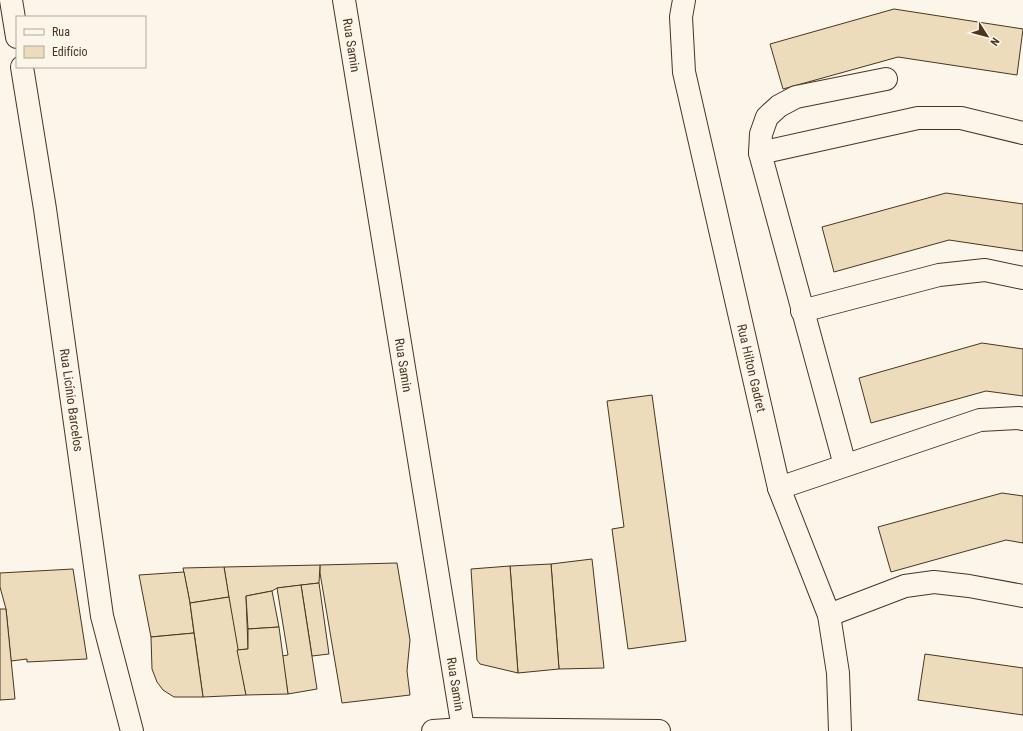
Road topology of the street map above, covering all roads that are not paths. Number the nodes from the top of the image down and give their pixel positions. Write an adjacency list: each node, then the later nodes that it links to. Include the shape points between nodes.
1 (11, 0): 4 (street)
2 (344, 0): 16 (street, Rua Samin)
3 (684, 0): 13 (street, Rua Hilton Gadret, via 681,17 684,72)
4 (16, 31)
5 (22, 68): 17 (street, Rua Licínio Barcelos, via 45,209 102,616)
6 (886, 79): 8 (street, via 796,97 779,106 767,117 761,134)
7 (1023, 133): 8 (street, via 961,118 918,118)
8 (760, 153): 10 (street)
9 (1023, 278): 10 (street, via 984,270 939,274)
10 (802, 311): 12 (street)
11 (1023, 419): 12 (street, via 980,420)
12 (844, 465): 13 (street)
13 (779, 488): 15 (street, Rua Hilton Gadret)
14 (1023, 596): 15 (street, via 934,582 905,586)
15 (829, 616): 20 (street, Rua Hilton Gadret, via 838,673)
16 (463, 729): 18 (street); 19 (street)
17 (132, 731)
18 (432, 731)
19 (659, 731)
20 (840, 731)

